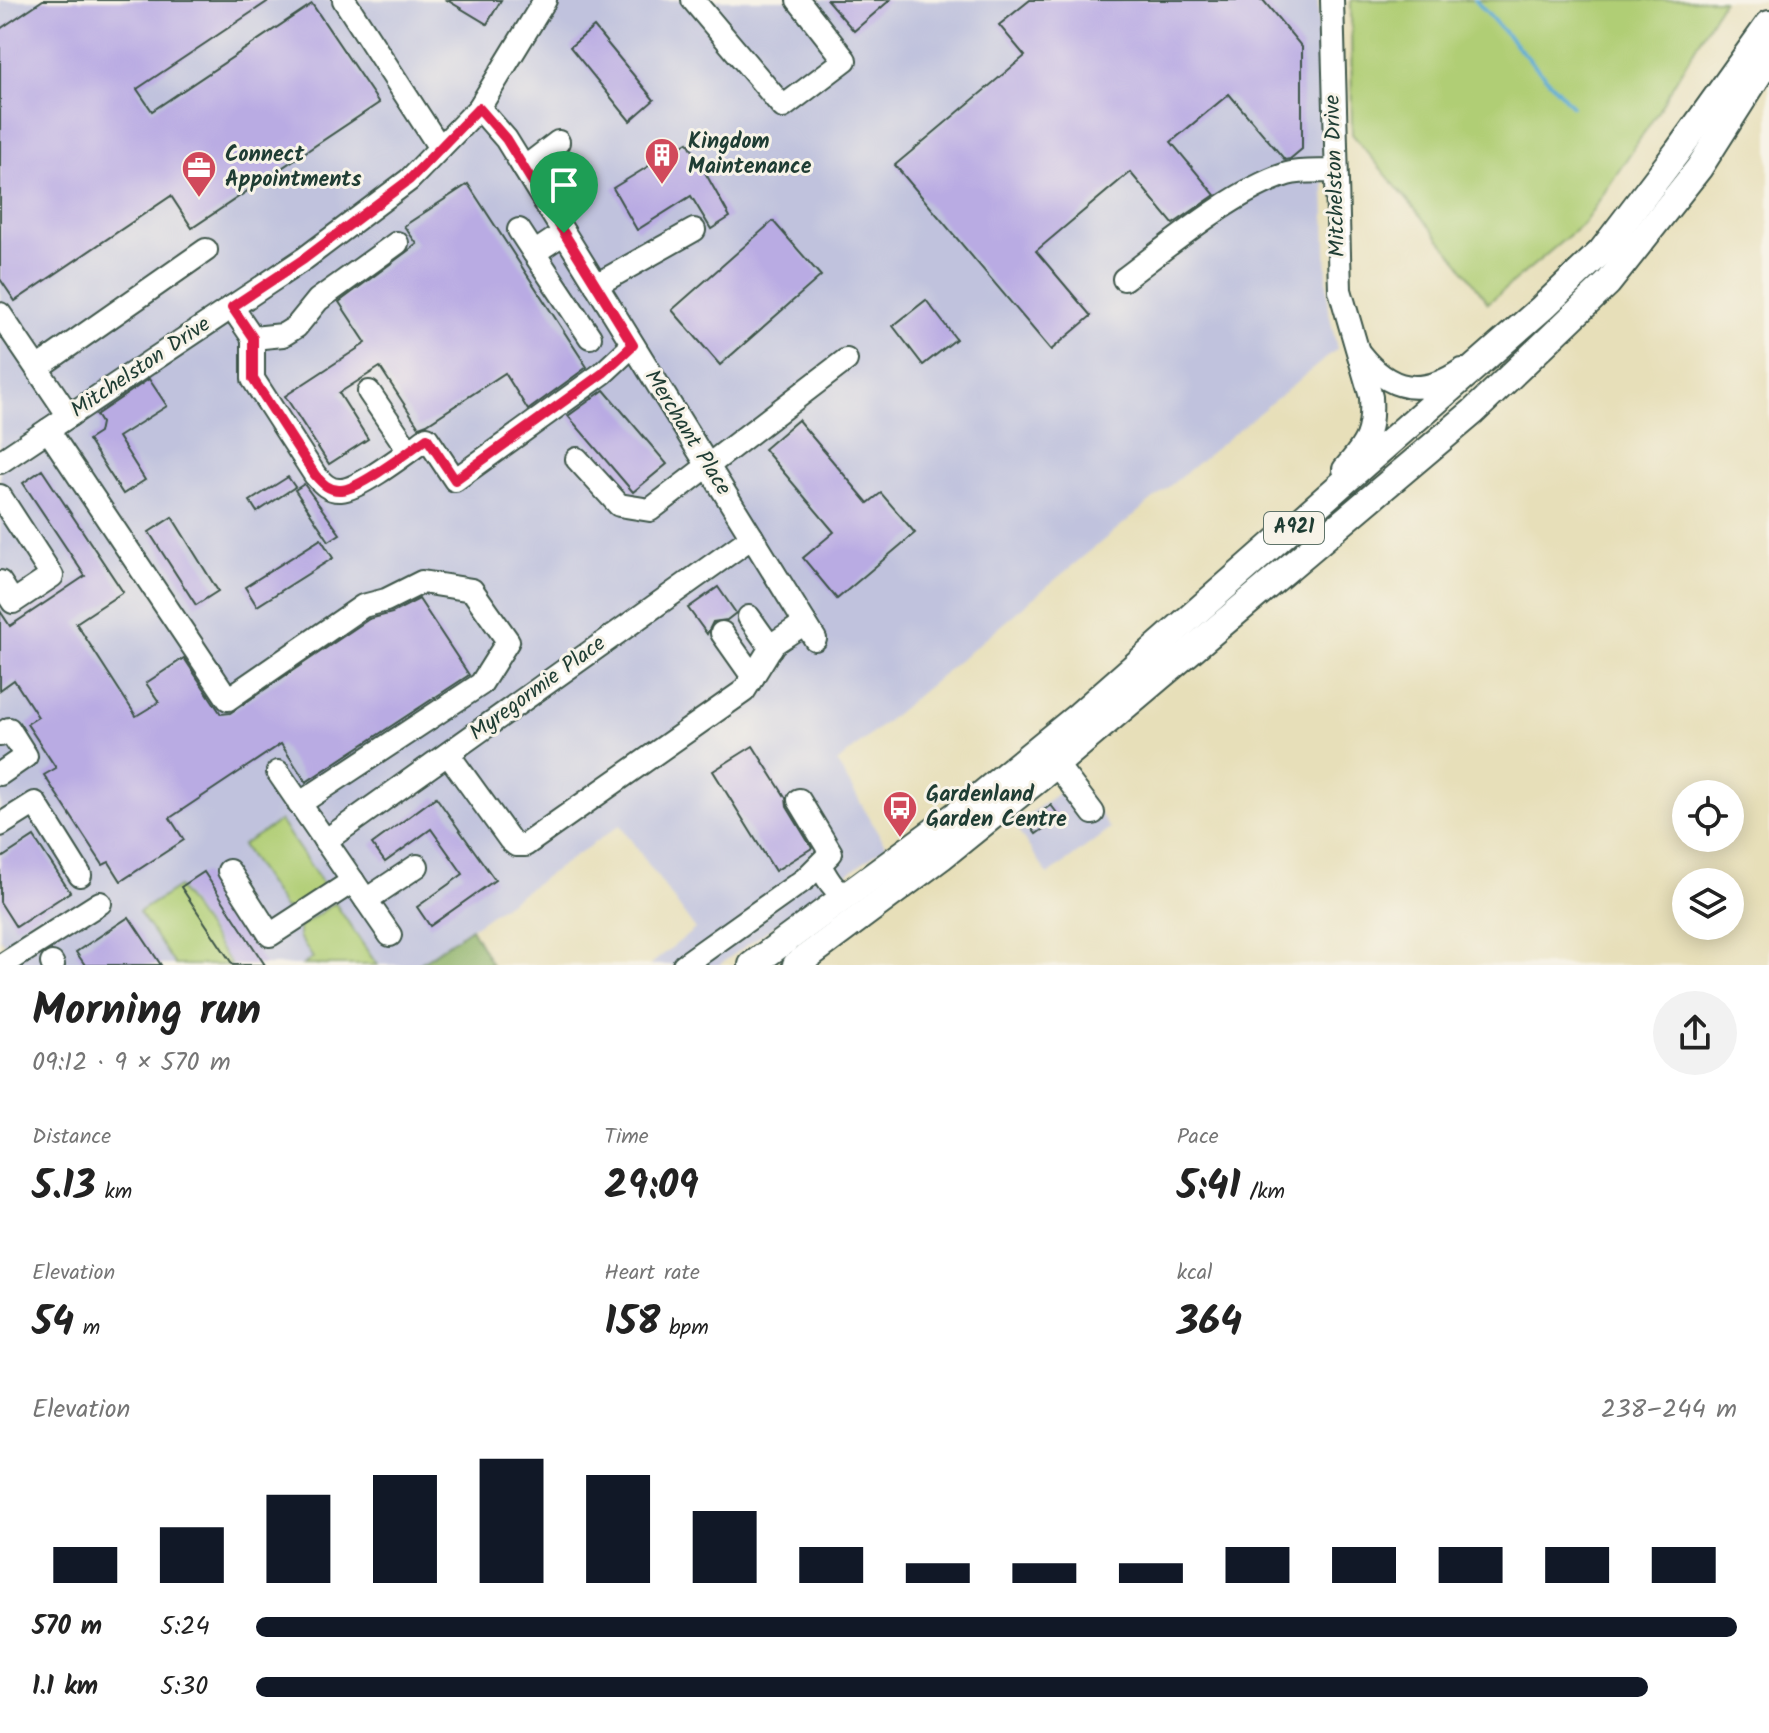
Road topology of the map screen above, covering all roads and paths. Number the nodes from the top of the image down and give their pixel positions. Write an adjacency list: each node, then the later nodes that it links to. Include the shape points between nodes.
1 (344, 0): 11 (street)
2 (545, 0): 9 (street, Mitchelston Drive)
3 (693, 0): 4 (street, via 783,107 845,60)
4 (798, 0)
5 (1332, 0): 14 (street, Mitchelston Drive)
6 (1769, 24): 24 (main road, A921, via 1601,252)
7 (1769, 58): 13 (main road, A921)
8 (1769, 73): 13 (main road)
9 (479, 108): 11 (street, Mitchelston Drive); 12 (street, Merchant Place)
10 (558, 142): 12 (street)
11 (440, 148): 23 (street, Mitchelston Drive, via 409,180)
12 (524, 168): 17 (street, Merchant Place)
13 (1699, 168): 49 (main road, A921, via 1608,283 1473,412)
14 (1336, 171): 21 (street, via 1290,173 1268,181); 29 (street, Mitchelston Drive, via 1340,290)
15 (519, 230): 20 (street)
16 (694, 230): 22 (street)
17 (564, 233): 20 (street); 22 (street, Merchant Place)
18 (397, 243): 27 (street, via 318,300 296,327 268,339)
19 (206, 250): 31 (street)
20 (534, 253): 26 (street)
21 (1124, 279)
22 (596, 285): 28 (street, Merchant Place)
23 (232, 307): 27 (street); 33 (street, Mitchelston Drive)
24 (1542, 308): 29 (street, via 1460,372 1433,385 1396,385); 40 (main road, A921)
25 (0, 314): 31 (street)
26 (590, 337)
27 (253, 338): 35 (street, via 253,379 325,486 339,491 353,487)
28 (633, 345): 35 (street, via 603,373 455,480 427,438); 38 (street, Merchant Place)
29 (1357, 350): 40 (street, Mitchelston Drive, via 1371,397 1367,440)
30 (846, 360): 38 (street)
31 (37, 368): 33 (street)
32 (369, 392): 35 (street)
33 (69, 416): 34 (street, Mitchelston Drive)
34 (48, 430): 37 (street, Mitchelston Drive); 53 (street, via 228,699 363,606 422,582 472,590 508,641 481,684)
35 (409, 451)
36 (577, 459): 38 (street, via 619,505 650,510)
37 (0, 462)
38 (708, 467): 41 (street, Merchant Place)
39 (4, 509): 42 (street, via 52,576 13,602)
40 (1290, 532): 62 (main road, A921, via 964,809)
41 (752, 537): 45 (street, Merchant Place, via 810,631); 48 (street, Myregormie Place)
42 (0, 582)
43 (749, 617): 45 (street)
44 (722, 633): 46 (street)
45 (771, 648): 46 (street)
46 (753, 677): 48 (street, via 744,691 525,845 510,840)
47 (0, 735): 51 (street, via 9,729 26,756)
48 (448, 754): 56 (street, Myregormie Place)
49 (1056, 764): 54 (street); 70 (main road, A921)
50 (278, 772): 53 (street)
51 (0, 774)
52 (799, 800): 58 (street, via 831,853)
53 (302, 808): 56 (street)
54 (1093, 813)
55 (0, 825): 60 (street, via 35,803)
56 (325, 841): 61 (street)
57 (417, 866): 63 (street)
58 (820, 866): 62 (street); 68 (street)
59 (229, 871): 61 (street, via 270,935)
60 (80, 875)
61 (353, 881): 63 (street)
62 (844, 889): 69 (main road, A921, via 812,922)
63 (366, 900): 65 (street)
64 (100, 903): 67 (street)
65 (390, 935)
66 (0, 958): 67 (street)
67 (4, 965)
68 (684, 965)
69 (752, 965)
70 (796, 965)

